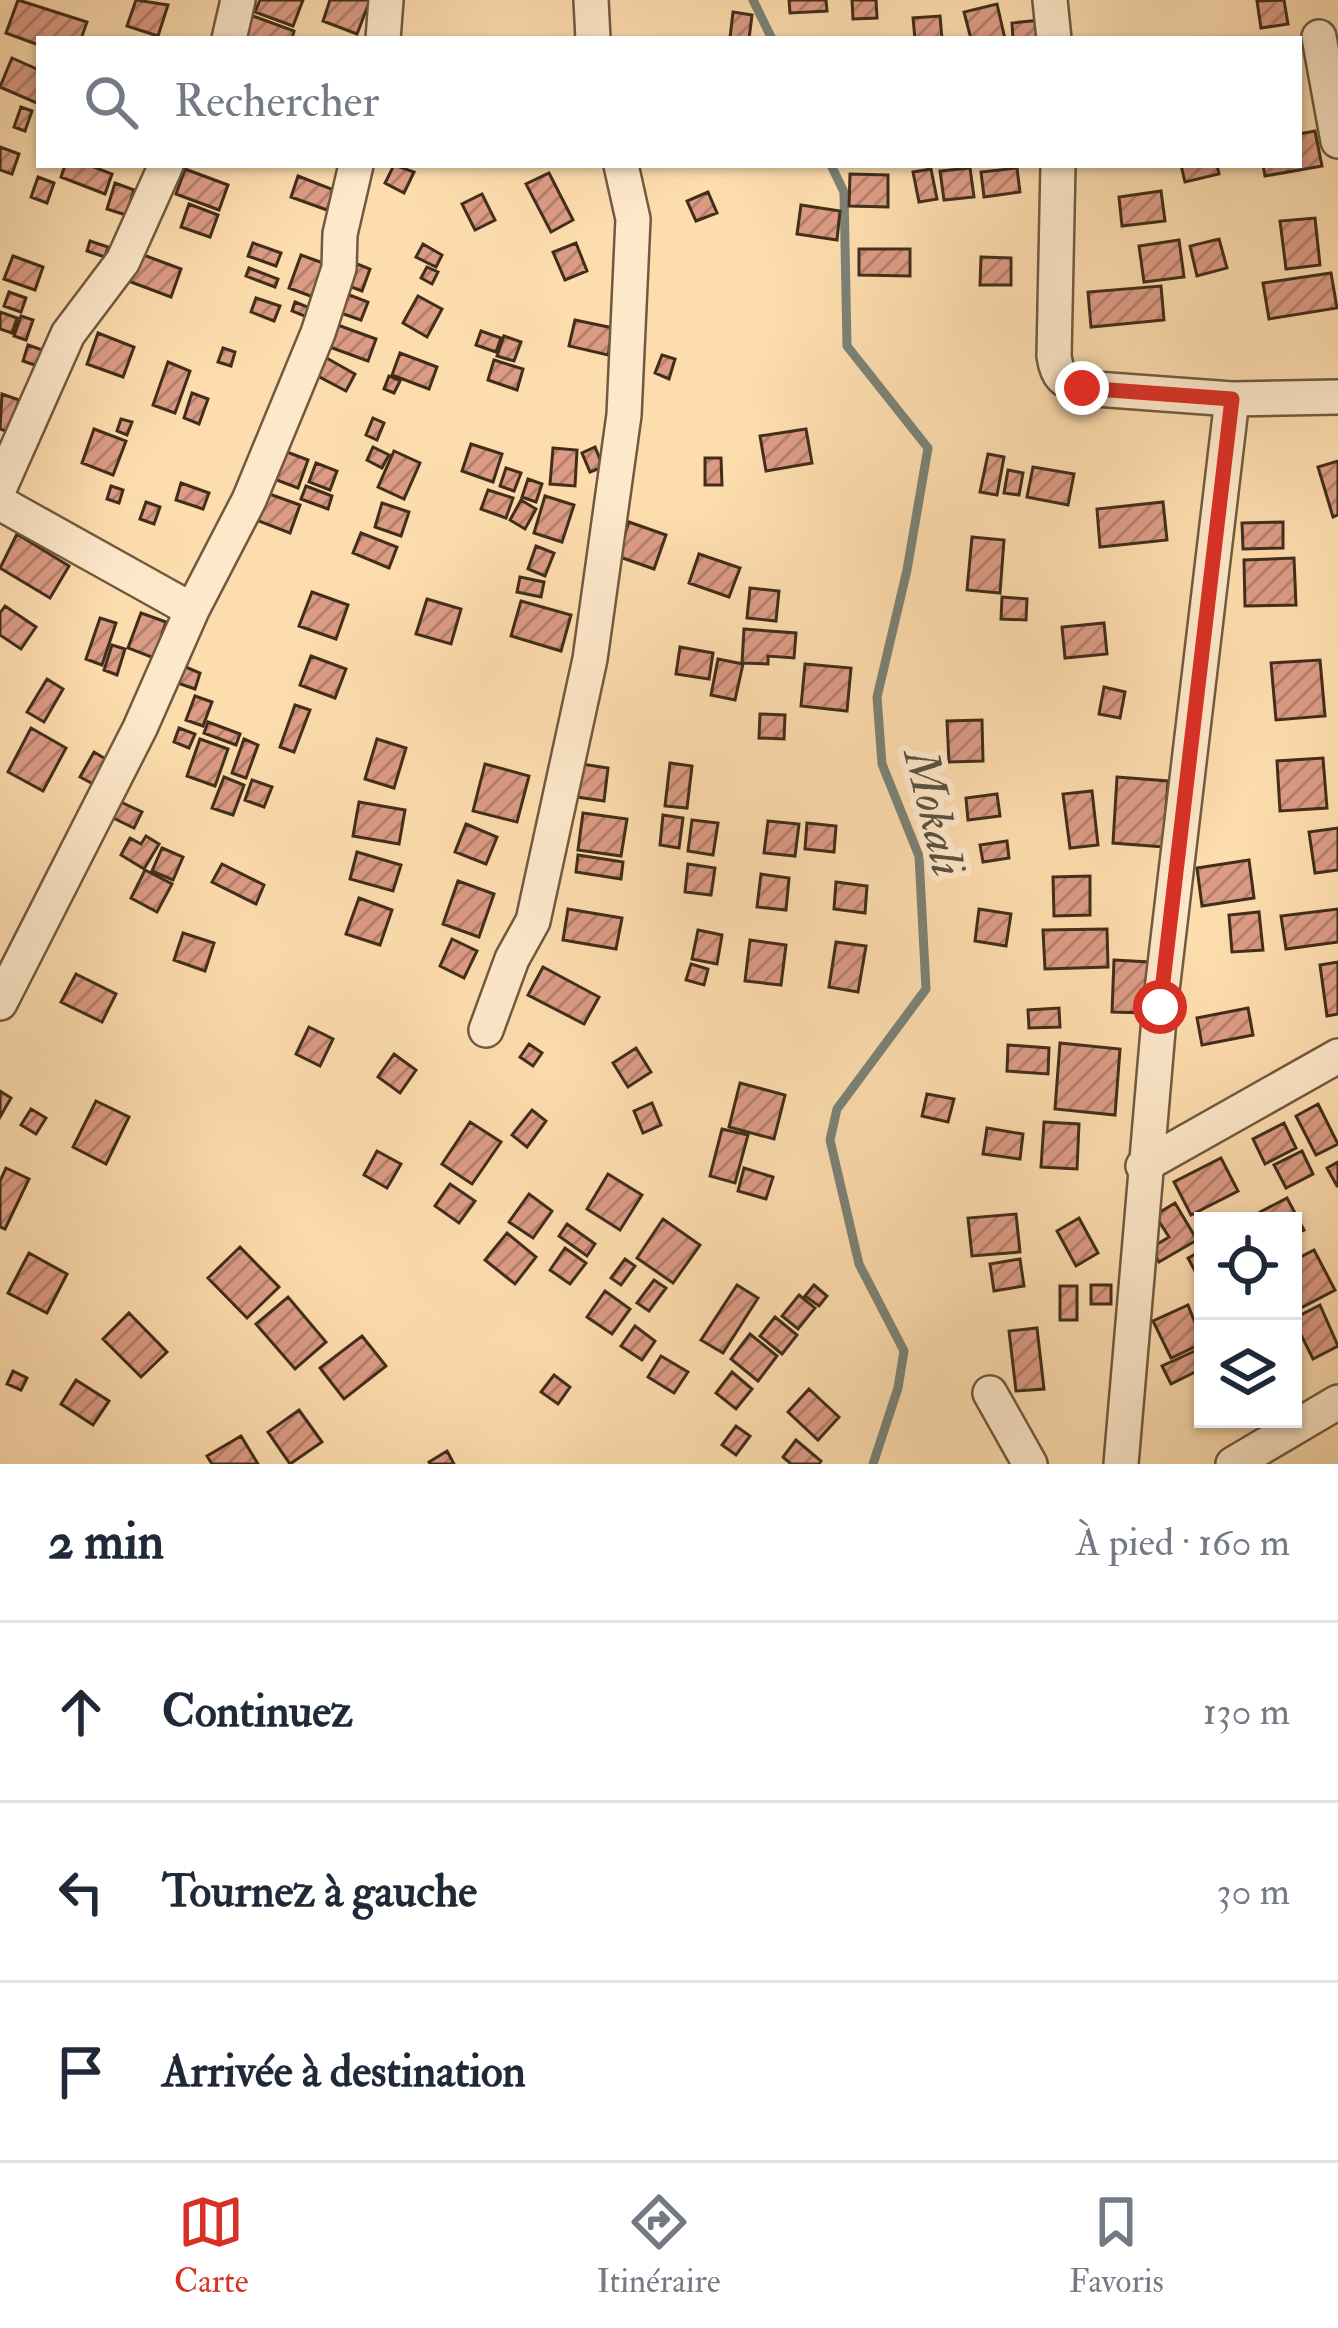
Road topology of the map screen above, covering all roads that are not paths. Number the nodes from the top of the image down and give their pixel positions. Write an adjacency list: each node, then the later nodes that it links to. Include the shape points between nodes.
1 (238, 0): 5 (street)
2 (386, 0): 6 (street)
3 (591, 0): 7 (street)
4 (1050, 0): 8 (street)
5 (231, 36)
6 (383, 36)
7 (592, 36)
8 (1054, 36)
9 (1319, 37): 10 (street)
10 (1338, 141)
11 (165, 168): 17 (street, via 123,261 68,334)
12 (355, 168): 19 (street, via 339,268 318,333 249,500)
13 (622, 168): 21 (street, via 633,219 624,416 590,659 533,921)
14 (1058, 168): 16 (street, via 1056,372 1082,388)
15 (1338, 397): 16 (street)
16 (1232, 399): 23 (street)
17 (0, 487)
18 (0, 503): 19 (street)
19 (192, 610): 20 (street)
20 (0, 1004)
21 (486, 1030)
22 (1338, 1056): 23 (street)
23 (1144, 1166): 27 (street)
24 (990, 1393): 26 (street)
25 (1338, 1402): 28 (street)
26 (1030, 1464)
27 (1120, 1464)
28 (1233, 1464)

